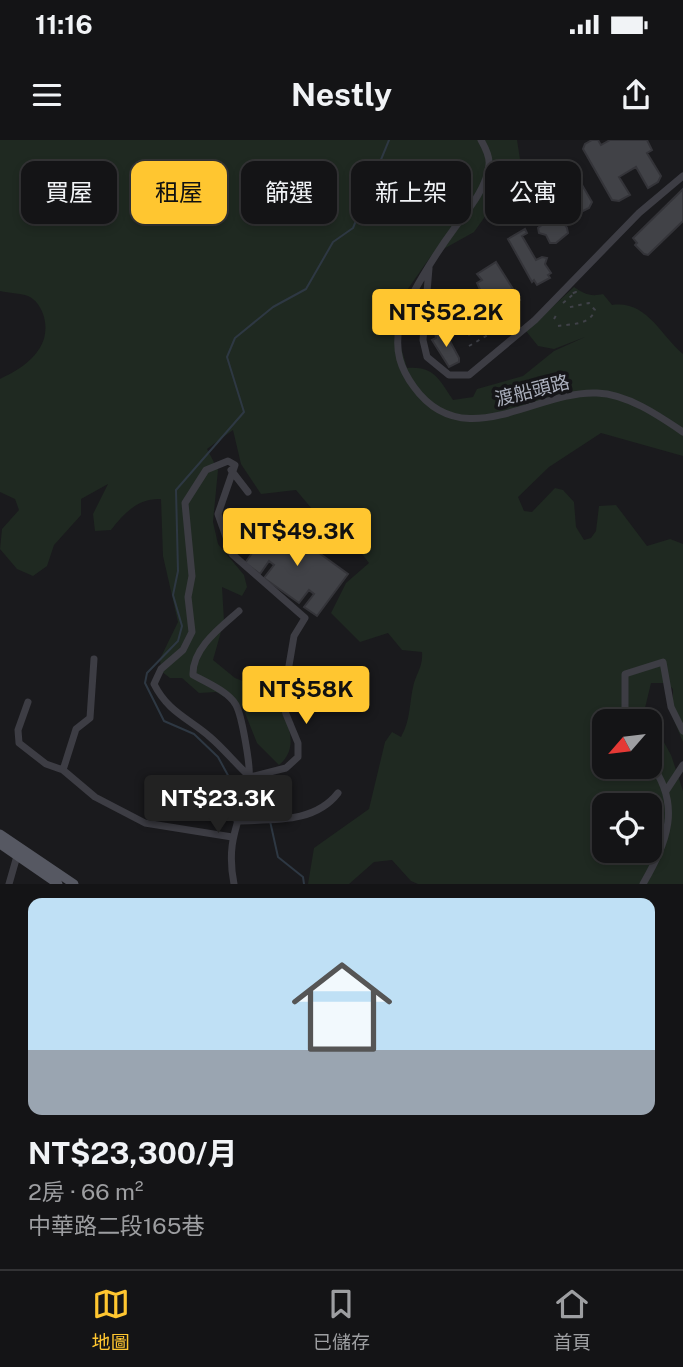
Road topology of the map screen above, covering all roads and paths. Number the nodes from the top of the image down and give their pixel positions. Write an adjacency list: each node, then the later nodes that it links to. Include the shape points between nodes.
1 (481, 140): 3 (street, 渡船頭路, via 489,165 482,184)
2 (683, 176): 3 (street, via 639,213 535,320 469,375 449,375 427,357)
3 (429, 268): 12 (street, 渡船頭路, via 400,325 398,359 417,392 444,414 474,419 516,413 569,394 608,394 624,397)
4 (566, 308): 8 (path, via 589,303 595,313 586,321)
5 (558, 312): 6 (path)
6 (554, 319)
7 (463, 324): 9 (path)
8 (558, 326)
9 (445, 335)
10 (488, 335): 11 (path)
11 (469, 346)
12 (683, 432)
13 (232, 473): 14 (street); 22 (street, via 218,514 232,554 305,618 294,636 284,701 298,757 286,768); 22 (street, via 235,465 228,461 206,470 185,503 192,632 154,684 181,718 211,737)
14 (248, 492)
15 (239, 611): 22 (street, via 209,637 193,675 236,705)
16 (94, 659): 21 (street, via 90,718 76,729)
17 (28, 702): 21 (street, via 18,730 19,743 46,764)
18 (625, 709): 19 (street, via 625,674 663,662 671,707)
19 (683, 731)
20 (683, 765): 24 (street)
21 (63, 770): 28 (street, via 95,797 145,823)
22 (249, 779): 26 (street)
23 (659, 779): 24 (street)
24 (666, 791): 35 (street, via 669,830)
25 (338, 793): 26 (street, via 330,804 299,818)
26 (237, 821): 28 (street)
27 (0, 834): 33 (main road)
28 (232, 837): 34 (street)
29 (0, 844): 30 (main road)
30 (17, 856): 31 (street); 32 (main road)
31 (9, 884)
32 (58, 884)
33 (74, 884)
34 (234, 884)
35 (643, 884)

